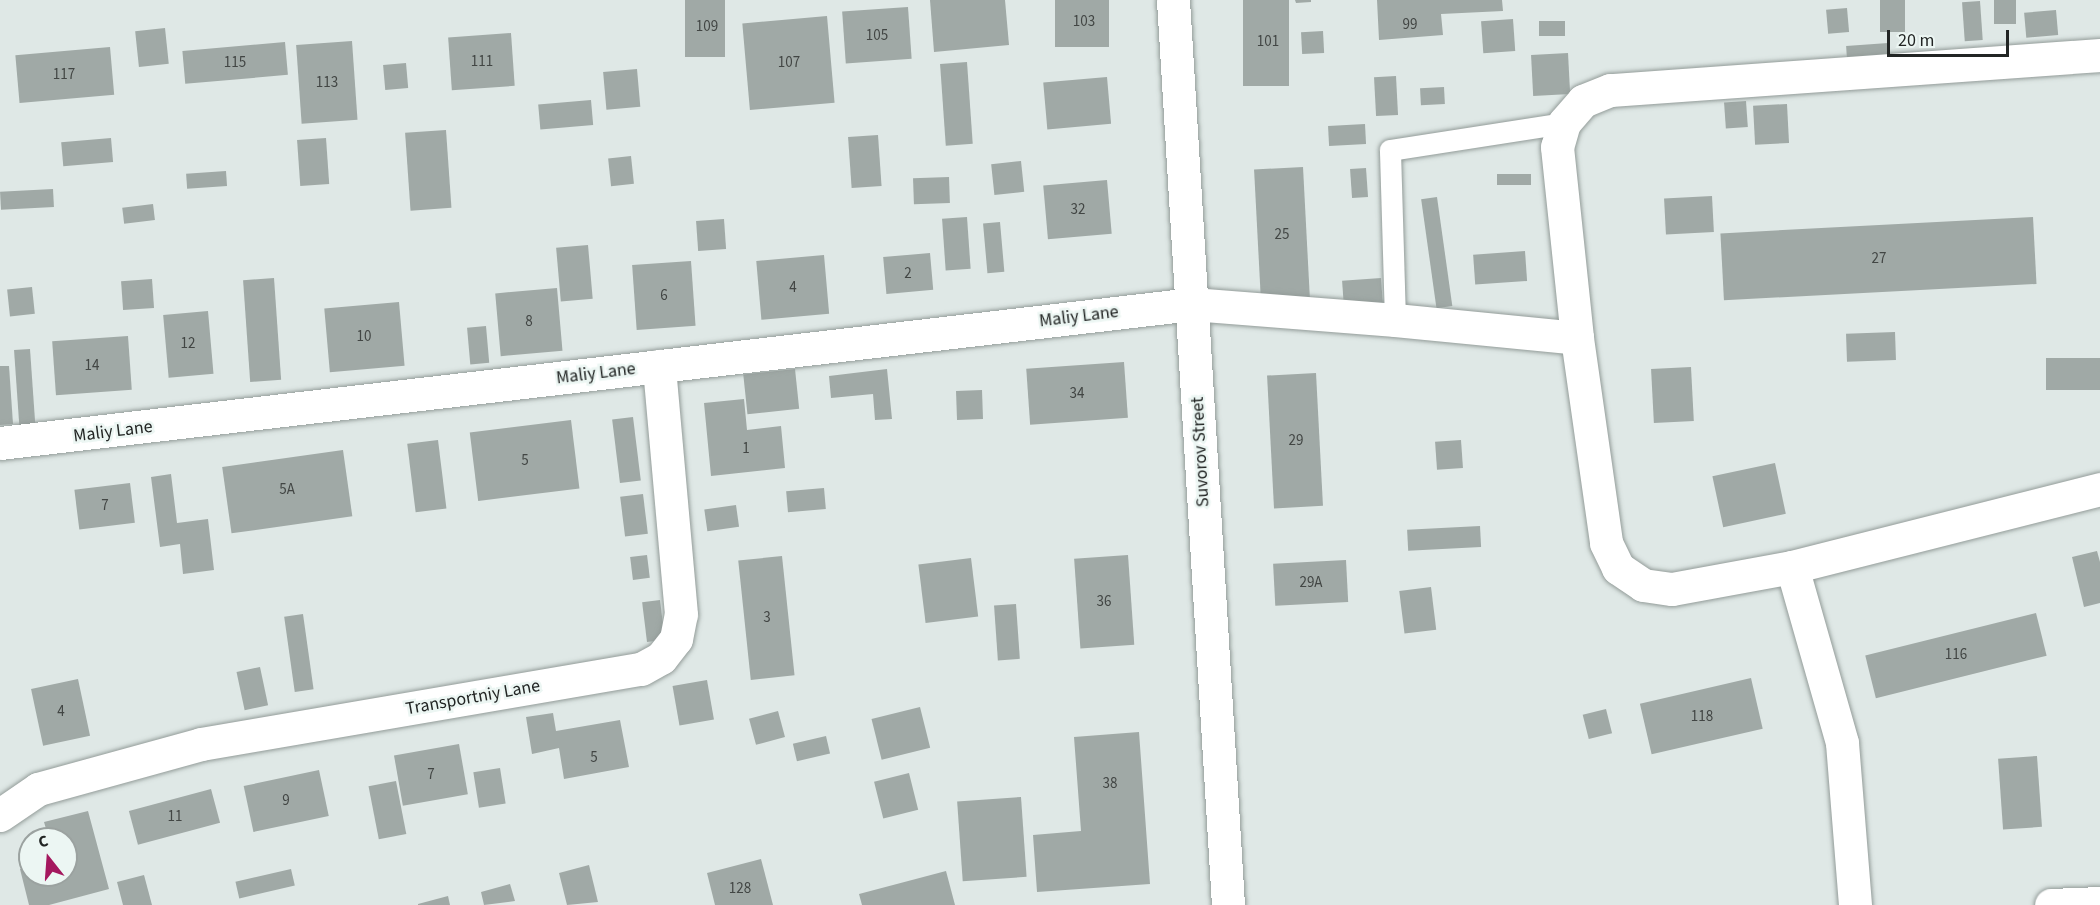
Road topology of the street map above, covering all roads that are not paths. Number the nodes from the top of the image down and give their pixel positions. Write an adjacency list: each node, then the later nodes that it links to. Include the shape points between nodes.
1 (1173, 0): 4 (street, Suvorov Street)
2 (2100, 54): 3 (street, via 1610,90 1583,101)
3 (1564, 123): 5 (lane, via 1390,150); 6 (street, via 1557,147)
4 (1192, 304): 5 (street, Maliy Lane); 7 (street, Maliy Lane); 13 (street, Suvorov Street)
5 (1395, 320): 6 (street, Maliy Lane)
6 (1577, 338): 10 (street, via 1606,543 1618,568 1642,585 1672,589)
7 (659, 366): 8 (street, Maliy Lane); 11 (street, Transportniy Lane, via 681,614 676,639 661,658 641,669 201,744 38,789)
8 (0, 443)
9 (2100, 489): 10 (street)
10 (1792, 567): 14 (street, via 1842,743)
11 (0, 815)
12 (2100, 903): 15 (street)
13 (1228, 905)
14 (1856, 905)
15 (2051, 905)

